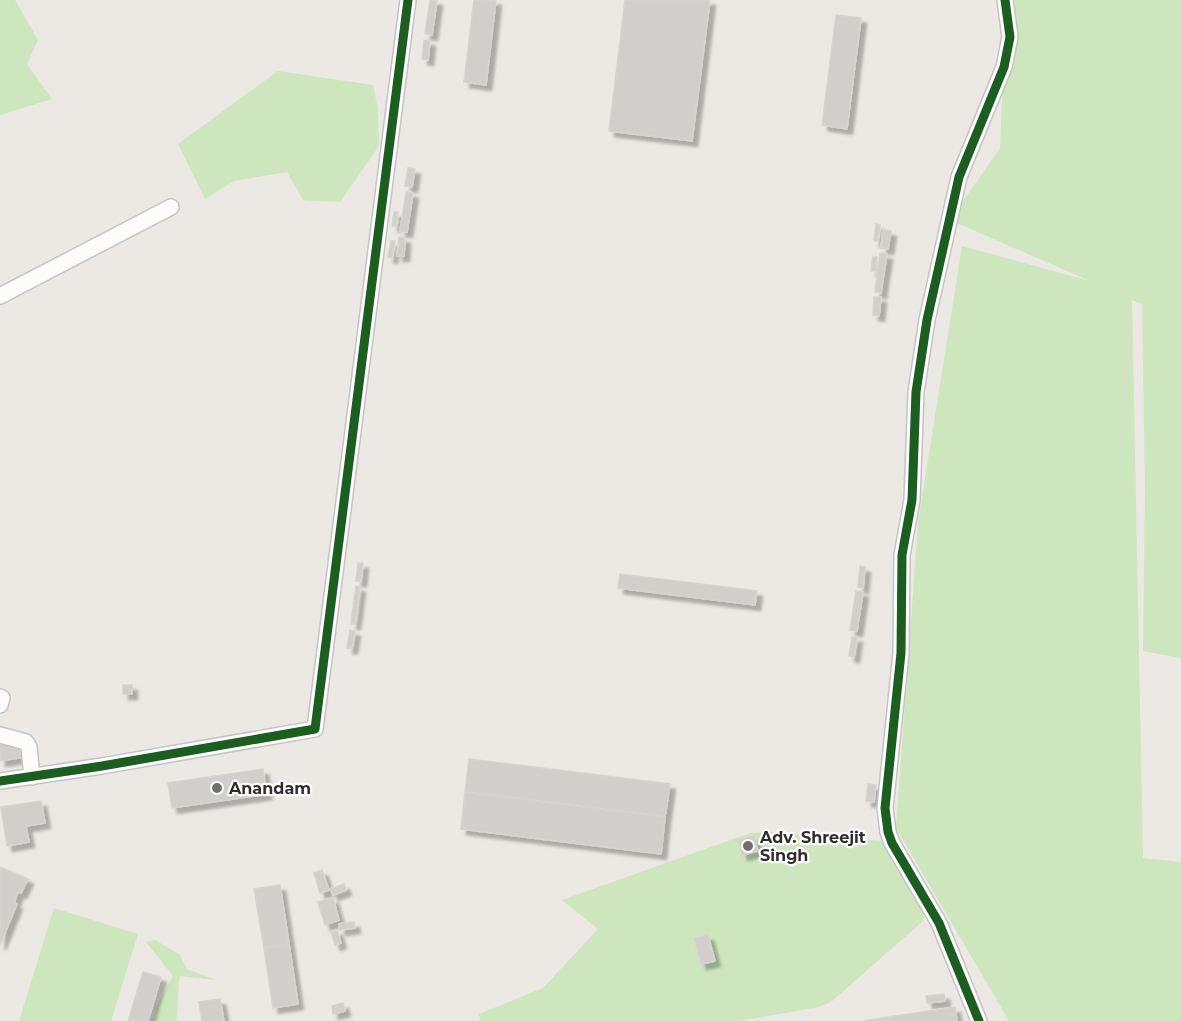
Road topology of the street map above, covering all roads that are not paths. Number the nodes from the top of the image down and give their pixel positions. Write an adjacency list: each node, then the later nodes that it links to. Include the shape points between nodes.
1 (408, 0): 8 (street, via 315,729)
2 (1005, 0): 10 (street, via 1010,37 1004,67 959,177 927,320 916,392 912,500 902,555 901,653 885,808 892,843 939,922)
3 (171, 207): 4 (street)
4 (0, 296)
5 (0, 698): 6 (street)
6 (0, 705)
7 (0, 735): 8 (street, via 26,742)
8 (32, 777): 9 (street)
9 (0, 781)
10 (979, 1021)

